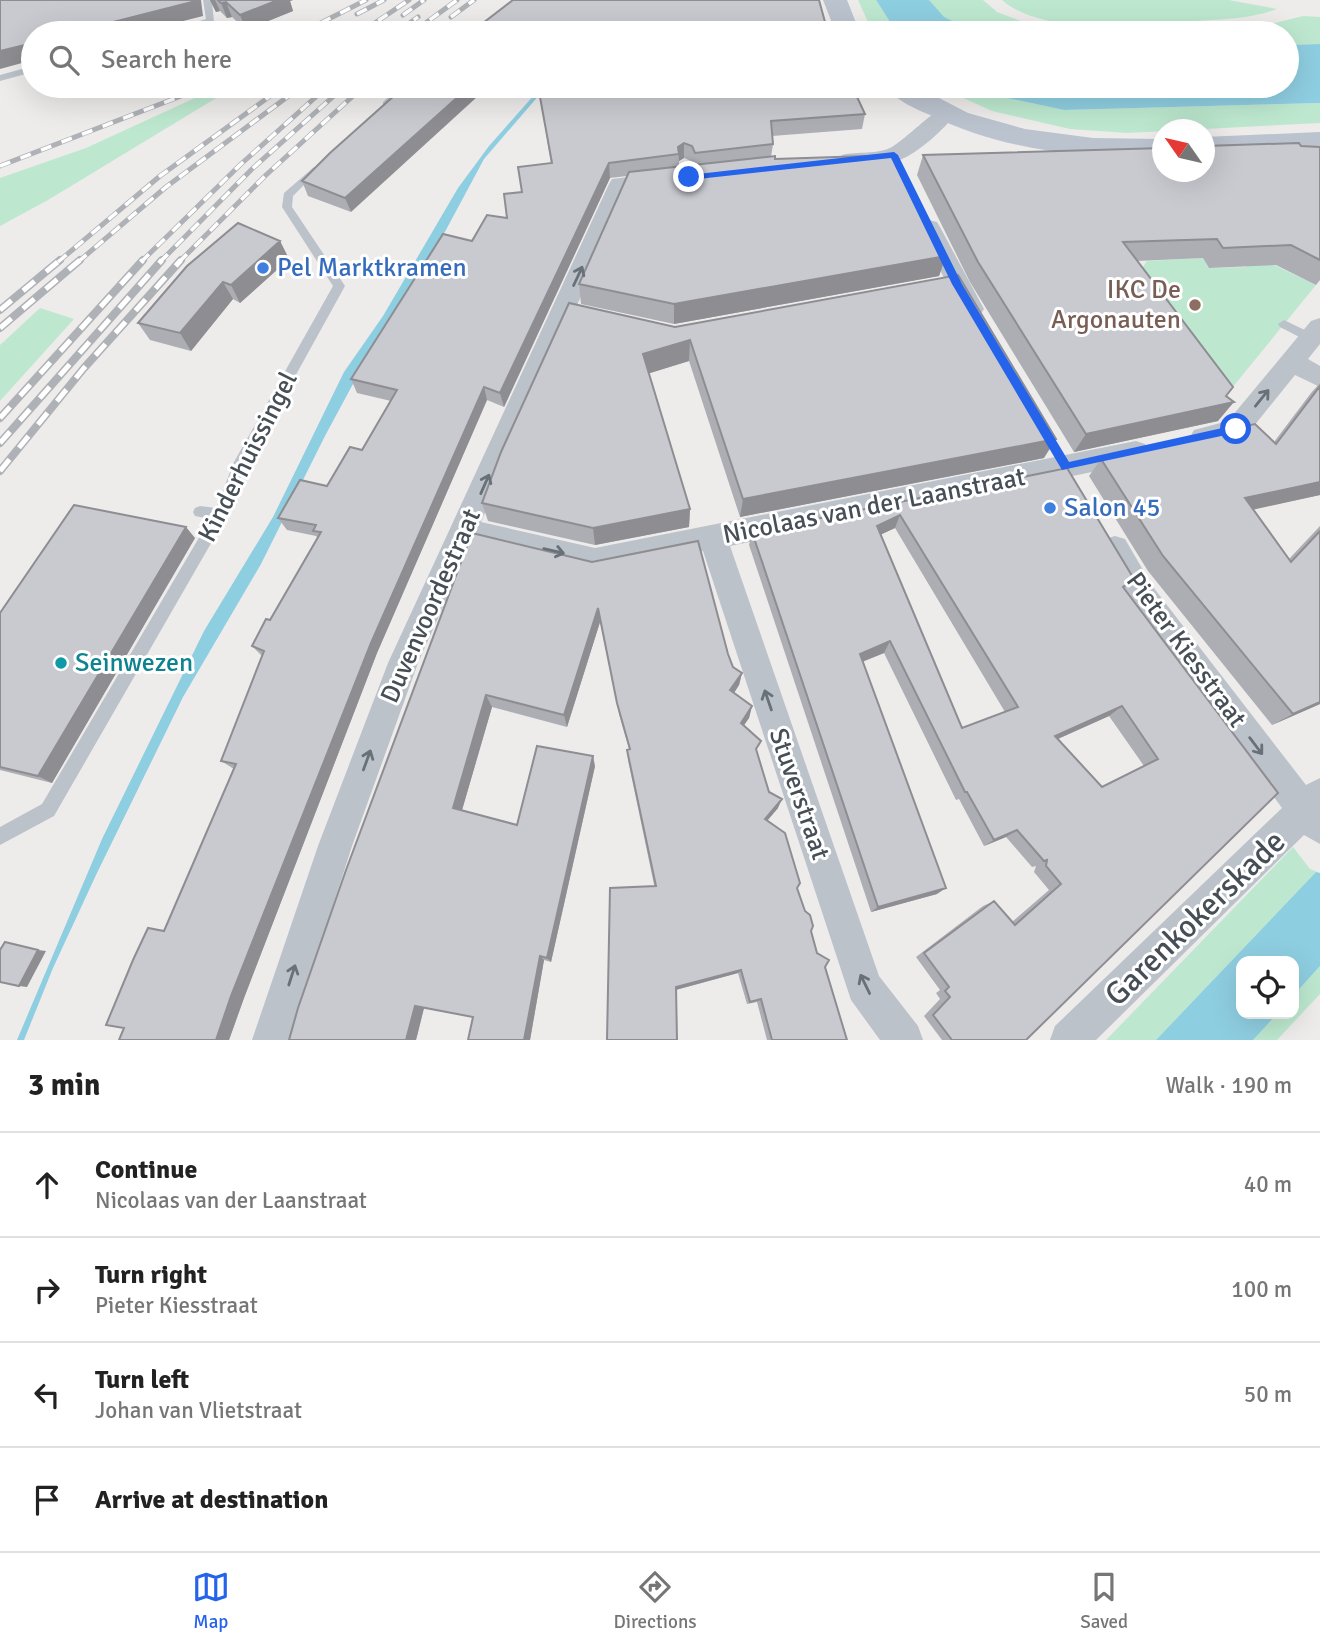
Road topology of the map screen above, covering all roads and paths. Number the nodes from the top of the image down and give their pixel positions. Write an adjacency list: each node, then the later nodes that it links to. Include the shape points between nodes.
1 (212, 0): 3 (lane, via 208,1 211,20)
2 (835, 0): 4 (main road)
3 (207, 21)
4 (843, 21)
5 (21, 72): 6 (lane)
6 (0, 78)
7 (392, 98): 9 (lane)
8 (915, 98): 10 (main road)
9 (376, 113)
10 (946, 113): 13 (main road, via 994,131 1039,140); 14 (street)
11 (1319, 142): 12 (main road)
12 (1215, 146)
13 (1152, 148)
14 (894, 155): 16 (street); 18 (street)
15 (327, 159): 30 (lane, Kinderhuissingel, via 288,195 287,207 339,286 239,466)
16 (826, 162)
17 (689, 177): 32 (street, Duvenvoordestraat, one-way to 17, via 574,314 620,184)
18 (906, 178)
19 (917, 202): 20 (street)
20 (957, 284): 21 (street); 23 (street)
21 (930, 289)
22 (1284, 324): 24 (lane)
23 (984, 330)
24 (1315, 332): 25 (street)
25 (1292, 362): 26 (street); 27 (street, one-way to 25, via 1236,429)
26 (1320, 377)
27 (1184, 441)
28 (1158, 447): 33 (street, Nicolaas van der Laanstraat)
29 (200, 512): 30 (lane)
30 (220, 515): 35 (lane, Kinderhuissingel, via 48,810)
31 (1101, 526): 34 (street, Pieter Kiesstraat, one-way to 34, via 1143,596)
32 (464, 530): 33 (street, Nicolaas van der Laanstraat, one-way to 33, via 595,561); 36 (street, Duvenvoordestraat, one-way to 32, via 335,846 403,663)
33 (713, 538): 37 (street, Stuverstraat, one-way to 33, via 864,987)
34 (1315, 811): 38 (street, Garenkokerskade)
35 (0, 836)
36 (271, 1040)
37 (904, 1040)
38 (1069, 1040)

